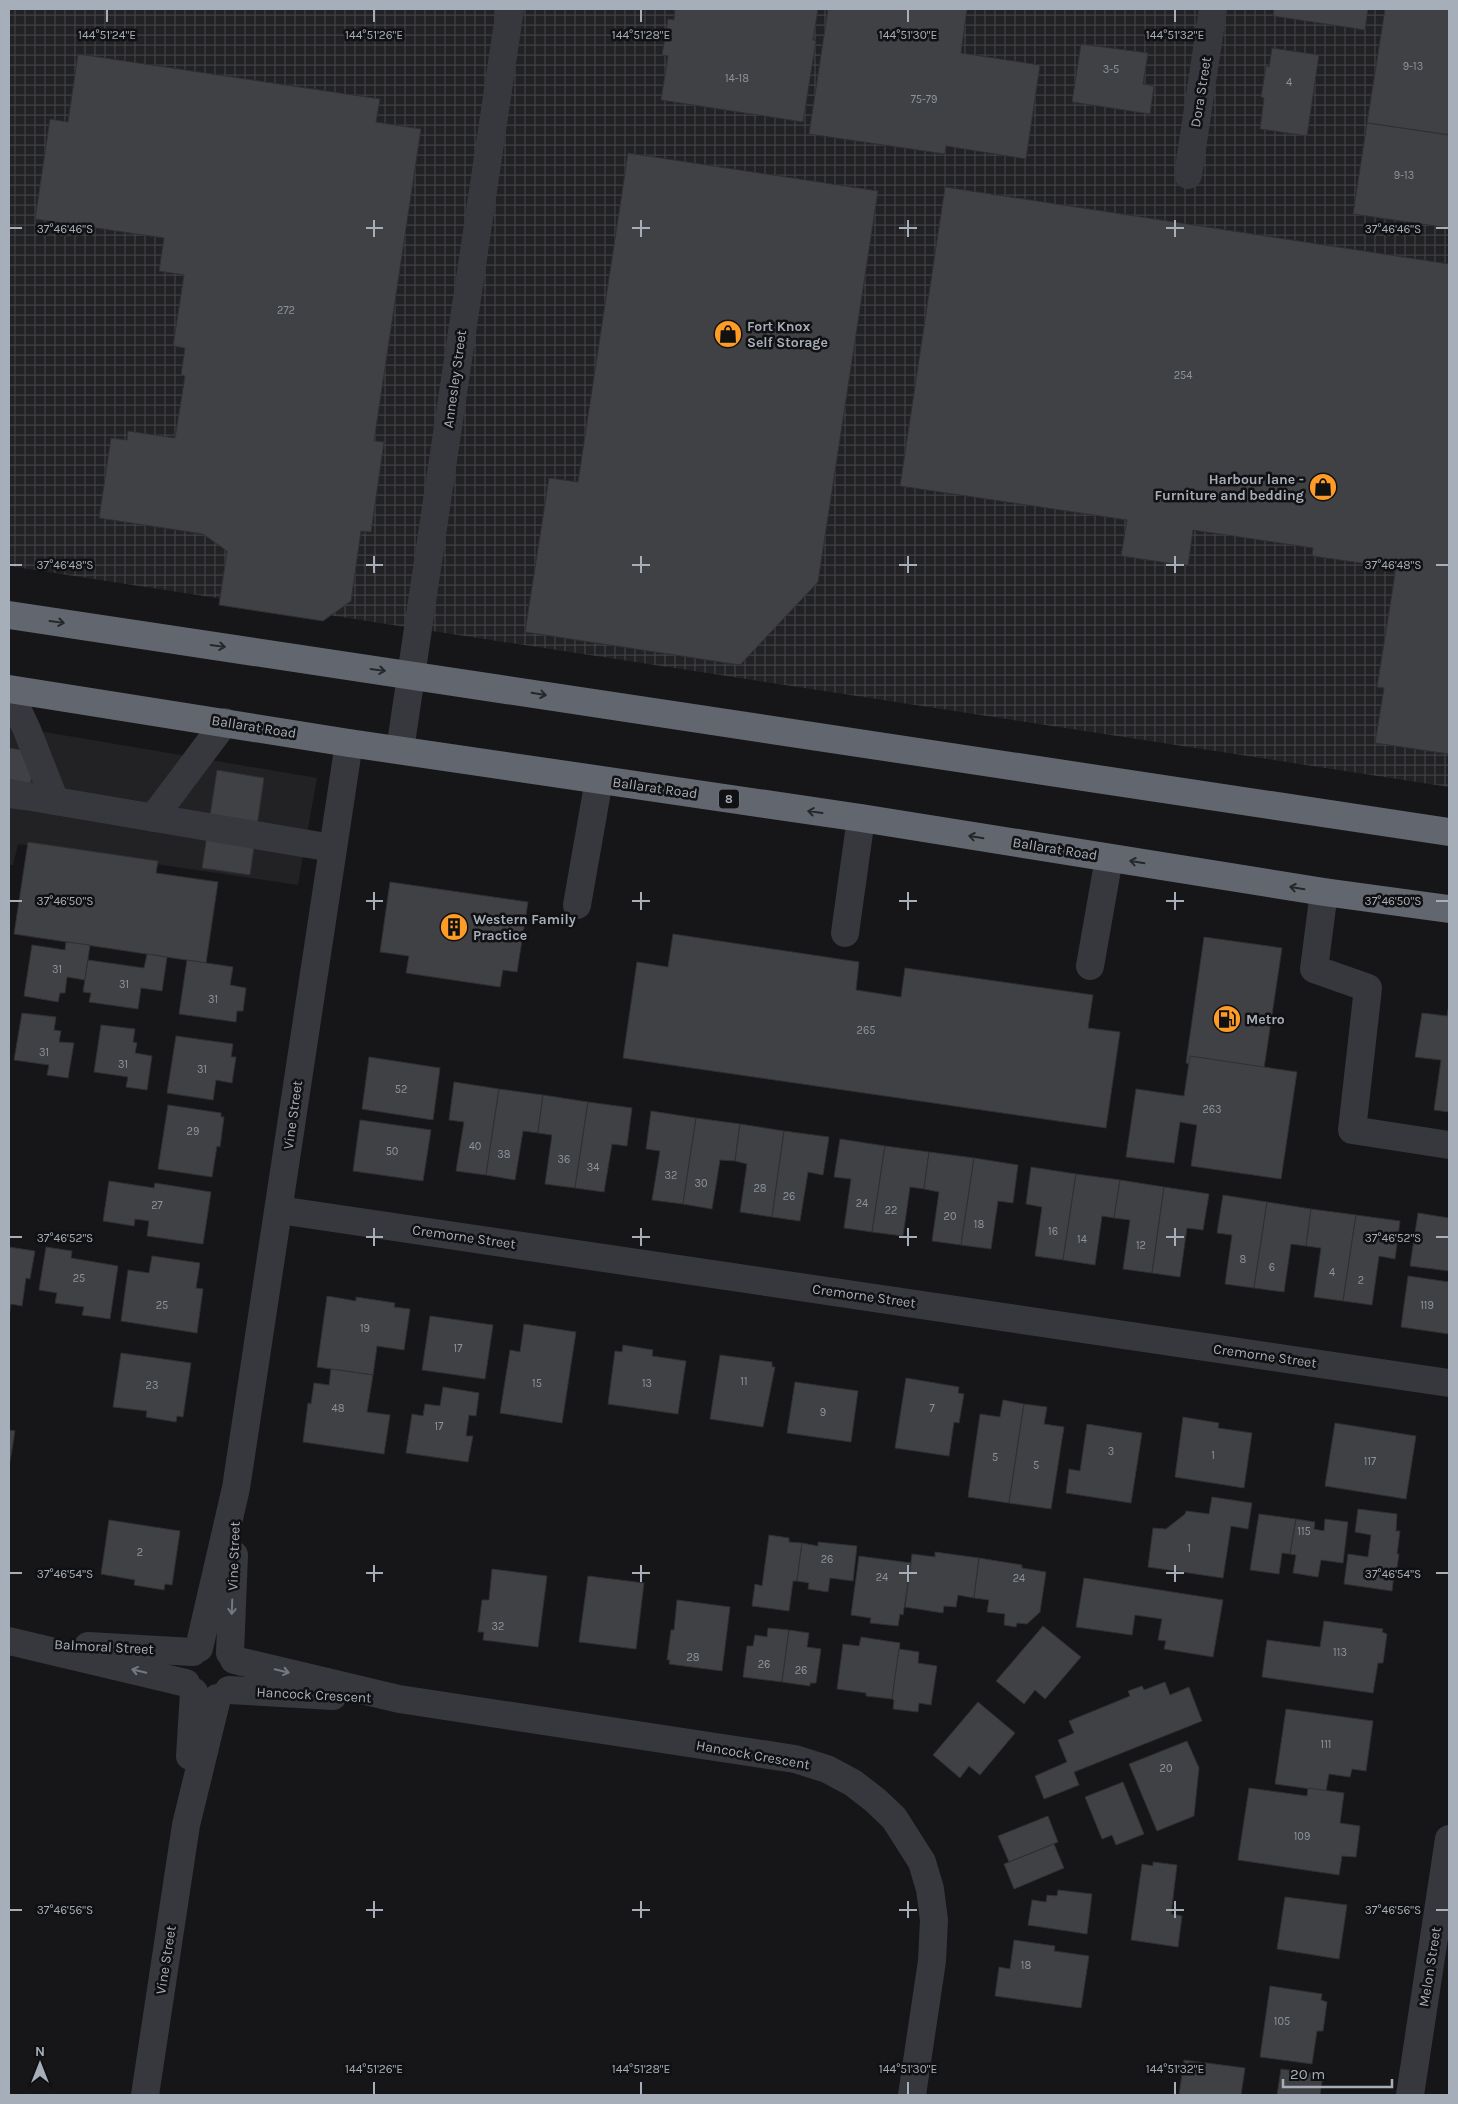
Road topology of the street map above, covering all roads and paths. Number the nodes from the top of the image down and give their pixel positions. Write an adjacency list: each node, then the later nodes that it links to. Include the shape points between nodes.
1 (510, 9): 5 (street, Annesley Street)
2 (1213, 9): 3 (street, Dora Street)
3 (1188, 175)
4 (9, 615): 5 (highway, one-way to 5)
5 (411, 675): 9 (street, Annesley Street); 15 (highway, one-way to 15)
6 (9, 690): 7 (highway, Ballarat Road / 8); 12 (street)
7 (225, 722): 8 (highway, Ballarat Road / 8); 13 (street)
8 (349, 743): 9 (highway, Ballarat Road / 8); 16 (street, Vine Street)
9 (400, 750): 10 (highway, Ballarat Road / 8)
10 (599, 780): 14 (highway, Ballarat Road / 8, one-way to 10); 19 (street)
11 (9, 793): 12 (street)
12 (55, 801): 13 (street)
13 (153, 818): 16 (street)
14 (861, 818): 17 (highway, Ballarat Road / 8, one-way to 14); 21 (street)
15 (1449, 832)
16 (332, 848): 24 (street, Vine Street)
17 (1109, 858): 18 (highway, Ballarat Road / 8, one-way to 17); 22 (street)
18 (1324, 892): 20 (highway, Ballarat Road / 8); 23 (street, via 1314,969 1368,988 1352,1130)
19 (577, 905)
20 (1449, 909)
21 (844, 933)
22 (1090, 966)
23 (1449, 1145)
24 (279, 1210): 25 (street, Cremorne Street); 26 (street, Vine Street)
25 (1449, 1383)
26 (236, 1488): 28 (street, Vine Street); 29 (street, Vine Street, one-way to 29)
27 (12, 1642): 28 (street, Balmoral Street); 30 (street, Balmoral Street, one-way to 27)
28 (196, 1650): 29 (street, via 215,1646); 30 (street, via 184,1666)
29 (232, 1656): 30 (street, via 237,1676 234,1684); 31 (street, Hancock Crescent, one-way to 31)
30 (207, 1691): 31 (street, Hancock Crescent); 33 (street, Vine Street)
31 (399, 1699): 34 (street, Hancock Crescent, via 795,1759 827,1769 853,1783 894,1818 922,1862 930,1889 934,1920 932,1961)
32 (1449, 1839): 35 (street, Melon Street)
33 (145, 2095)
34 (912, 2095)
35 (1410, 2095)

